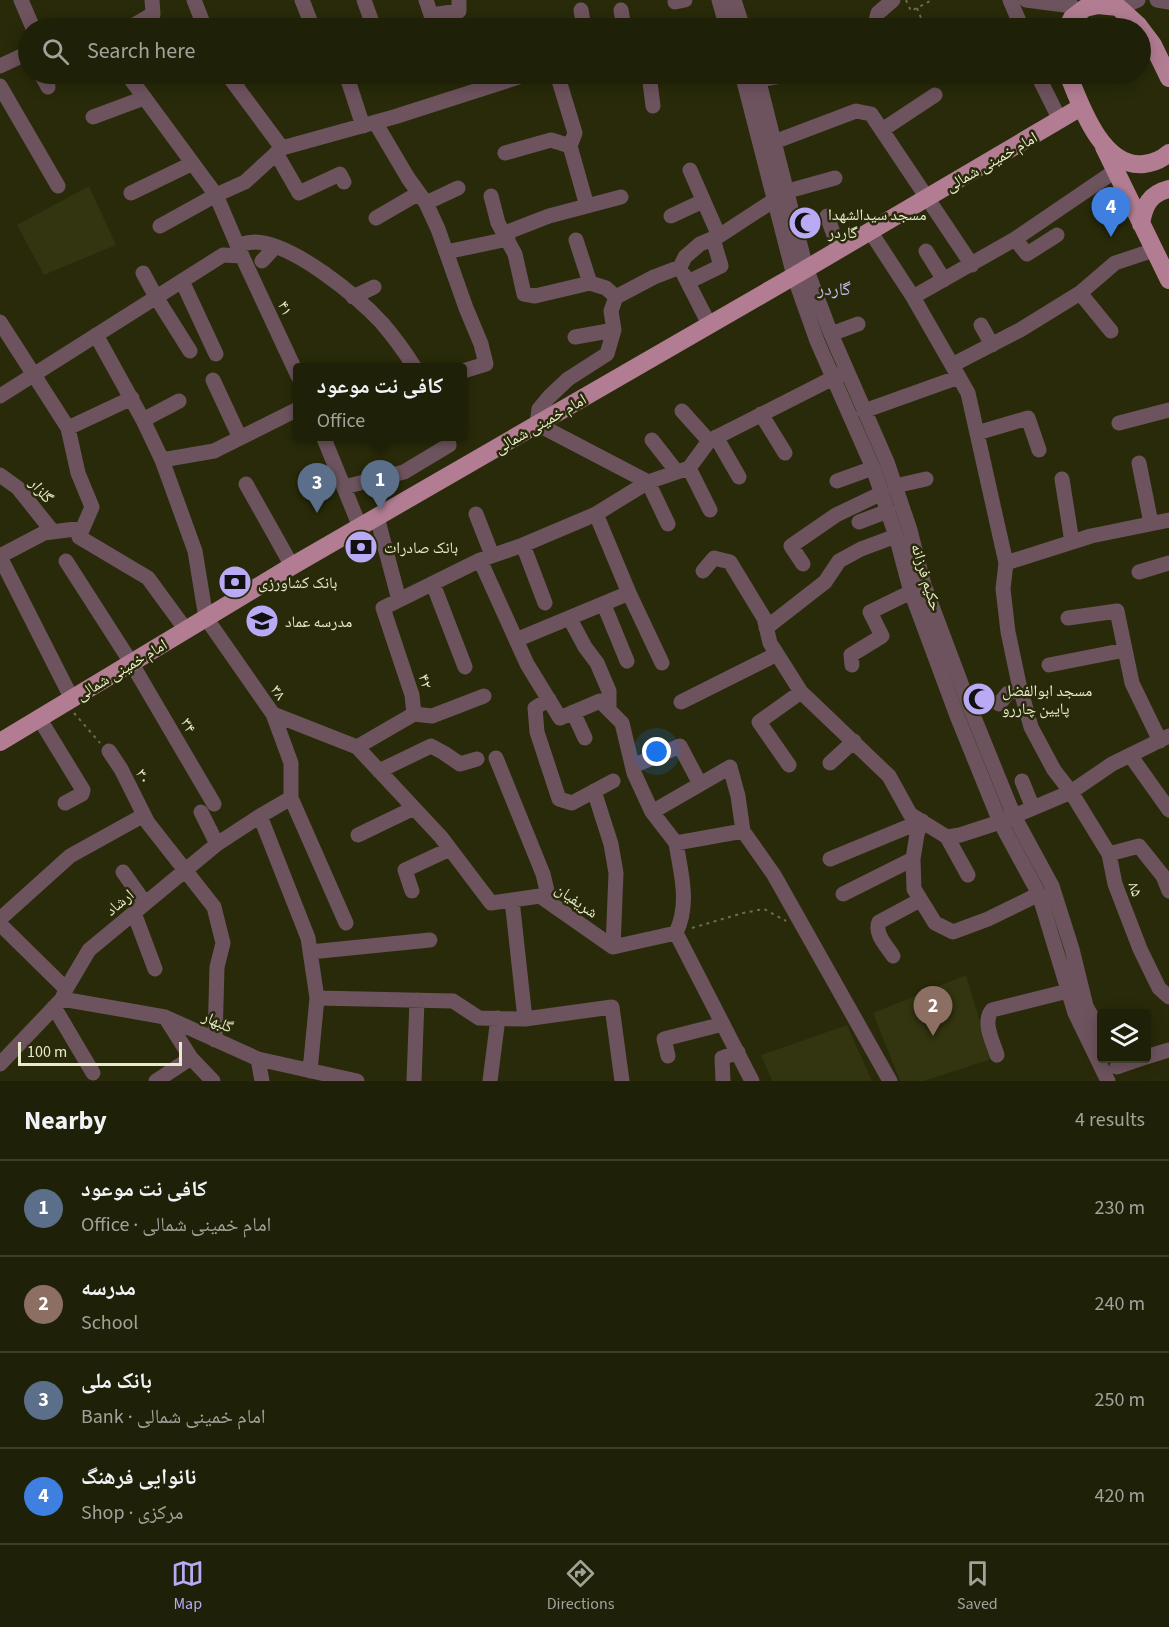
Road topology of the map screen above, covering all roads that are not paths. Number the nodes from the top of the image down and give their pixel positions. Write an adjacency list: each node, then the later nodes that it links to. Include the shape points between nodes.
1 (21, 0): 20 (street)
2 (152, 0): 21 (street, via 153,14)
3 (194, 0): 22 (street)
4 (302, 0): 23 (street)
5 (364, 0): 24 (street)
6 (426, 0): 7 (street, via 430,15 459,11)
7 (459, 0)
8 (719, 0): 27 (street)
9 (734, 0): 28 (street)
10 (893, 0): 29 (street)
11 (1011, 0): 30 (street)
12 (1026, 0): 19 (street)
13 (1138, 0): 16 (street)
14 (1157, 0): 15 (street)
15 (1169, 3)
16 (1118, 7): 19 (main road, via 1098,5); 31 (main road)
17 (581, 10): 25 (street)
18 (621, 10): 26 (street)
19 (1071, 13)
20 (29, 18)
21 (146, 18)
22 (201, 18)
23 (309, 18)
24 (370, 18)
25 (583, 18)
26 (622, 18)
27 (728, 18)
28 (733, 18)
29 (877, 18)
30 (1018, 18)
31 (1131, 18)
32 (1151, 42): 34 (main road)
33 (18, 58): 35 (street)
34 (1166, 65)
35 (0, 66)
36 (134, 84): 48 (street, ۴۱)
37 (235, 84): 58 (street)
38 (351, 84): 53 (street)
39 (474, 84): 53 (street)
40 (560, 84): 57 (street, via 575,134)
41 (650, 84): 49 (street)
42 (745, 84): 77 (street, حکیم فرزانه)
43 (760, 84): 55 (street, حکیم فرزانه)
44 (1042, 84): 52 (street)
45 (1072, 84): 50 (main road)
46 (0, 86): 66 (street)
47 (935, 95): 54 (street)
48 (144, 99): 51 (street); 61 (street, ۴۱)
49 (653, 106)
50 (1081, 107): 52 (main road, امام خمینی شمالی); 56 (main road)
51 (93, 117)
52 (1060, 120): 75 (main road, امام خمینی شمالی)
53 (369, 124): 58 (street); 74 (street)
54 (882, 130): 55 (street, via 871,114 856,111); 75 (street)
55 (774, 142): 69 (street, حکیم فرزانه)
56 (1102, 143): 60 (main road, via 1116,157 1137,165 1162,159); 63 (main road)
57 (570, 146): 59 (street, via 551,140); 78 (street)
58 (279, 151): 65 (street, via 299,193 340,174); 71 (street, via 245,183)
59 (505, 153)
60 (1169, 153)
61 (191, 164): 70 (street); 71 (street, ۴۱)
62 (690, 170): 76 (street)
63 (1114, 171): 82 (main road); 88 (street)
64 (835, 178): 69 (street)
65 (344, 182)
66 (58, 186)
67 (458, 188): 74 (street)
68 (1169, 189): 82 (main road, via 1155,194 1144,207)
69 (788, 191): 77 (street); 99 (street, حکیم فرزانه)
70 (131, 193)
71 (216, 195): 83 (street); 93 (street, ۴۱)
72 (491, 196): 85 (street)
73 (621, 197): 78 (street)
74 (422, 198): 81 (street); 95 (street)
75 (926, 198): 84 (main road, امام خمینی شمالی); 97 (street)
76 (704, 201): 79 (street); 87 (street)
77 (775, 201): 87 (street); 99 (street, حکیم فرزانه)
78 (587, 206): 85 (street, via 549,216)
79 (672, 216)
80 (827, 216): 91 (street)
81 (376, 218)
82 (1141, 224): 92 (main road)
83 (160, 226)
84 (870, 231): 91 (main road, امام خمینی شمالی); 111 (street, ۸۵)
85 (506, 236): 95 (street); 105 (street, via 515,254 524,294 535,296)
86 (1057, 236): 88 (street, via 1027,254)
87 (716, 237): 98 (street, via 700,244); 104 (street, via 721,266)
88 (1015, 239): 97 (street)
89 (576, 240): 105 (street)
90 (275, 247): 93 (street, via 256,242); 96 (street); 109 (street, via 304,259)
91 (838, 249): 99 (main road, امام خمینی شمالی)
92 (1154, 250): 102 (main road); 107 (street, via 1115,263)
93 (239, 251): 103 (street, via 223,255); 125 (street, ۴۱)
94 (926, 251): 101 (street)
95 (446, 252): 126 (street, via 486,364)
96 (262, 261)
97 (972, 265): 101 (street)
98 (680, 267): 104 (street); 110 (street)
99 (800, 272): 113 (main road, امام خمینی شمالی); 118 (street, حکیم فرزانه); 129 (street, حکیم فرزانه, via 817,341)
100 (143, 273): 108 (street)
101 (944, 280): 111 (street)
102 (1169, 280)
103 (182, 281): 108 (street); 123 (street)
104 (688, 282): 113 (street)
105 (591, 283): 110 (street)
106 (374, 287): 109 (street)
107 (1080, 293): 117 (street); 121 (street)
108 (156, 297): 119 (street); 122 (street)
109 (353, 297): 124 (street, via 380,321)
110 (616, 297): 116 (street, via 610,311)
111 (913, 297): 127 (street, ۸۵)
112 (0, 322): 128 (street)
113 (709, 324): 141 (main road, امام خمینی شمالی)
114 (858, 324): 118 (street)
115 (981, 325): 121 (street)
116 (614, 330): 120 (street); 141 (street, via 606,354 549,397 539,409)
117 (1111, 331)
118 (831, 334): 129 (street, حکیم فرزانه)
119 (96, 335): 128 (street); 132 (street)
120 (575, 337)
121 (992, 345): 127 (street)
122 (190, 351)
123 (216, 354)
124 (412, 363)
125 (293, 367)
126 (467, 370)
127 (955, 371): 137 (street); 143 (street, ۸۵, via 968,393)
128 (33, 375): 131 (street); 142 (street)
129 (841, 375): 137 (street, حکیم فرزانه); 138 (street); 153 (street, حکیم فرزانه)
130 (213, 380): 144 (street)
131 (0, 396)
132 (132, 398): 139 (street); 142 (street)
133 (179, 401): 139 (street)
134 (293, 410): 144 (street)
135 (1169, 410): 140 (street)
136 (682, 411): 145 (street)
137 (864, 411): 163 (street, حکیم فرزانه, via 887,462)
138 (761, 414): 145 (street); 150 (street)
139 (143, 420): 151 (street)
140 (1119, 423)
141 (537, 424): 160 (street); 168 (main road, امام خمینی شمالی)
142 (68, 428): 174 (street, via 78,473 92,507)
143 (977, 433): 149 (street, via 1028,418); 182 (street, ۸۵)
144 (240, 438): 151 (street, via 214,451)
145 (713, 439): 154 (street); 156 (street)
146 (652, 440): 154 (street)
147 (325, 441): 162 (street)
148 (448, 441): 162 (street, via 448,445 404,472)
149 (1039, 450)
150 (784, 453)
151 (162, 460): 194 (street, via 195,550)
152 (1138, 463): 172 (street)
153 (873, 468): 159 (street); 163 (street, حکیم فرزانه)
154 (683, 470): 160 (street); 164 (street)
155 (0, 475): 175 (street, گلزار, via 18,488)
156 (739, 477)
157 (1062, 478): 177 (street)
158 (926, 479): 163 (street)
159 (837, 481)
160 (648, 482): 167 (street); 171 (street)
161 (246, 484): 185 (street)
162 (344, 487): 173 (street)
163 (888, 489): 165 (street, حکیم فرزانه); 184 (street, via 836,515 791,546); 246 (street, حکیم فرزانه, via 910,530 924,585)
164 (710, 510)
165 (888, 511): 170 (street); 176 (street, حکیم فرزانه)
166 (476, 514): 180 (street)
167 (596, 514): 178 (street); 190 (street)
168 (377, 517): 173 (main road, امام خمینی شمالی); 191 (street)
169 (1169, 519): 172 (street)
170 (860, 522)
171 (668, 524)
172 (1151, 524): 177 (street)
173 (360, 527): 185 (main road, امام خمینی شمالی)
174 (83, 528): 175 (street); 198 (street, via 79,537 148,578)
175 (52, 532): 179 (street)
176 (896, 536): 189 (street, حکیم فرزانه); 197 (street, via 839,561 825,582)
177 (1072, 542): 182 (street)
178 (523, 545): 180 (street); 192 (street)
179 (0, 556): 211 (street)
180 (486, 558): 188 (street); 199 (street)
181 (66, 561): 204 (street, ۳۴)
182 (1006, 563): 208 (street, ۸۵, via 1003,590)
183 (1169, 563): 187 (street)
184 (803, 564)
185 (292, 566): 194 (main road, امام خمینی شمالی)
186 (703, 571): 197 (street, via 714,558 730,562 764,618)
187 (1139, 572)
188 (433, 584): 191 (street); 207 (street)
189 (911, 592): 206 (street, via 870,612 882,636 851,655); 246 (street, حکیم فرزانه, via 957,716)
190 (629, 593): 193 (street); 203 (street)
191 (399, 600): 218 (street, ۴۲, via 383,608 412,695)
192 (545, 603)
193 (604, 605): 196 (street); 202 (street)
194 (206, 618): 198 (main road, امام خمینی شمالی); 217 (street, ۳۸)
195 (1068, 618): 200 (street, via 1116,611)
196 (570, 619): 199 (street); 215 (street, via 609,691)
197 (766, 628): 201 (street)
198 (186, 630): 204 (main road, امام خمینی شمالی)
199 (516, 640): 210 (street)
200 (1125, 650): 205 (street); 221 (street, via 1132,683)
201 (777, 654): 209 (street); 212 (street)
202 (627, 661)
203 (662, 663)
204 (132, 664): 211 (main road, امام خمینی شمالی); 252 (street, ۳۴, via 208,808)
205 (1049, 664)
206 (852, 665)
207 (465, 667)
208 (1020, 689): 214 (street, via 1008,693); 237 (street, ۸۵, via 1032,726 1054,770)
209 (801, 692): 222 (street); 230 (street, via 759,722)
210 (549, 699): 216 (street, via 560,718); 236 (street, via 536,708 537,732 559,799 572,803)
211 (69, 700): 219 (main road, امام خمینی شمالی)
212 (681, 702)
213 (479, 703): 218 (street, via 432,716)
214 (999, 704)
215 (609, 710): 216 (street, via 600,701); 231 (street, via 622,723)
216 (573, 712): 220 (street)
217 (273, 714): 224 (street); 238 (street, ۳۸, via 291,763)
218 (414, 714): 224 (street, ۴۲)
219 (39, 718): 223 (main road, امام خمینی شمالی); 239 (street, via 83,790)
220 (585, 738)
221 (1165, 738): 226 (street)
222 (854, 741): 229 (street); 247 (street, via 889,776 910,814)
223 (0, 742)
224 (357, 747): 232 (street, شریفیان)
225 (109, 751): 244 (street, ۳۰)
226 (1131, 755): 237 (street); 242 (street)
227 (496, 758): 266 (street, via 543,873)
228 (477, 759): 232 (street, via 460,764 431,746)
229 (830, 763)
230 (789, 765)
231 (633, 766): 235 (street, via 680,746); 243 (street)
232 (379, 771): 240 (street, شریفیان)
233 (613, 781): 236 (street)
234 (1022, 781): 241 (street)
235 (700, 784): 243 (street); 248 (street, via 730,767)
236 (594, 791): 273 (street, via 616,873)
237 (1071, 792): 241 (street); 254 (street, ۸۵)
238 (291, 798): 245 (street, ارشاد); 269 (street)
239 (65, 803)
240 (414, 808): 249 (street); 253 (street, شریفیان)
241 (1033, 808): 246 (street)
242 (1169, 810)
243 (652, 812): 251 (street)
244 (144, 815): 257 (street, ۳۰); 268 (street, via 70,856)
245 (260, 816): 252 (street, ارشاد); 275 (street)
246 (1007, 819): 250 (street); 263 (street, حکیم فرزانه); 274 (street, حکیم فرزانه, via 1052,886)
247 (922, 821): 250 (street); 255 (street); 256 (street)
248 (743, 831): 251 (street); 310 (street, via 774,875)
249 (358, 836)
250 (947, 837): 259 (street)
251 (676, 843): 271 (street, via 684,892 683,917)
252 (217, 844): 257 (street, ارشاد)
253 (450, 849): 260 (street, via 405,870); 264 (street, شریفیان, via 491,903)
254 (1109, 854): 261 (street, via 1139,846 1163,876); 279 (street, ۸۵, via 1115,884 1140,949 1159,988)
255 (830, 859)
256 (913, 859): 262 (street); 265 (street, via 914,889)
257 (185, 871): 267 (street, ارشاد); 288 (street, ۳۰, via 214,907 223,943 217,967)
258 (123, 872): 267 (street)
259 (968, 875)
260 (412, 891)
261 (1169, 891)
262 (843, 894)
263 (1039, 894): 265 (street, via 988,920 953,932 935,923); 274 (street, حکیم فرزانه)
264 (512, 900): 266 (street, شریفیان, via 540,896); 285 (street)
265 (920, 900): 276 (street, via 877,926)
266 (550, 903): 273 (street, شریفیان)
267 (140, 908): 277 (street); 280 (street, ارشاد, via 89,950)
268 (0, 919)
269 (346, 923)
270 (0, 924): 280 (street)
271 (676, 933): 273 (street); 286 (street)
272 (430, 940): 275 (street)
273 (613, 947)
274 (1065, 951): 278 (street, حکیم فرزانه); 287 (street, حکیم فرزانه)
275 (310, 952): 281 (street)
276 (893, 956)
277 (156, 969)
278 (1068, 991): 291 (street, via 992,1011 987,1022); 311 (street, حکیم فرزانه)
279 (1169, 997)
280 (61, 998): 283 (street, گلبهار); 297 (street, ارشاد); 299 (street)
281 (317, 998): 282 (street); 298 (street)
282 (417, 1000): 284 (street, via 453,1001 479,1018); 305 (street)
283 (165, 1017): 288 (street, گلبهار); 294 (street)
284 (498, 1018): 285 (street); 306 (street)
285 (525, 1019): 307 (street, via 612,1007)
286 (723, 1024): 290 (street); 292 (street, via 664,1039)
287 (1097, 1028)
288 (215, 1040): 295 (street, گلبهار)
289 (1169, 1050): 293 (street)
290 (738, 1052): 308 (street, via 722,1059); 309 (street)
291 (997, 1055)
292 (668, 1056)
293 (1151, 1056)
294 (191, 1058): 301 (street); 302 (street)
295 (258, 1059): 298 (street, گلبهار); 303 (street)
296 (1115, 1063): 312 (street)
297 (0, 1064)
298 (310, 1071): 300 (street, گلبهار)
299 (93, 1073)
300 (342, 1079): 304 (street, گلبهار)
301 (156, 1081)
302 (213, 1081)
303 (262, 1081)
304 (357, 1081)
305 (414, 1081)
306 (490, 1081)
307 (622, 1081)
308 (723, 1081)
309 (752, 1081)
310 (890, 1081)
311 (1108, 1081)
312 (1124, 1081)

